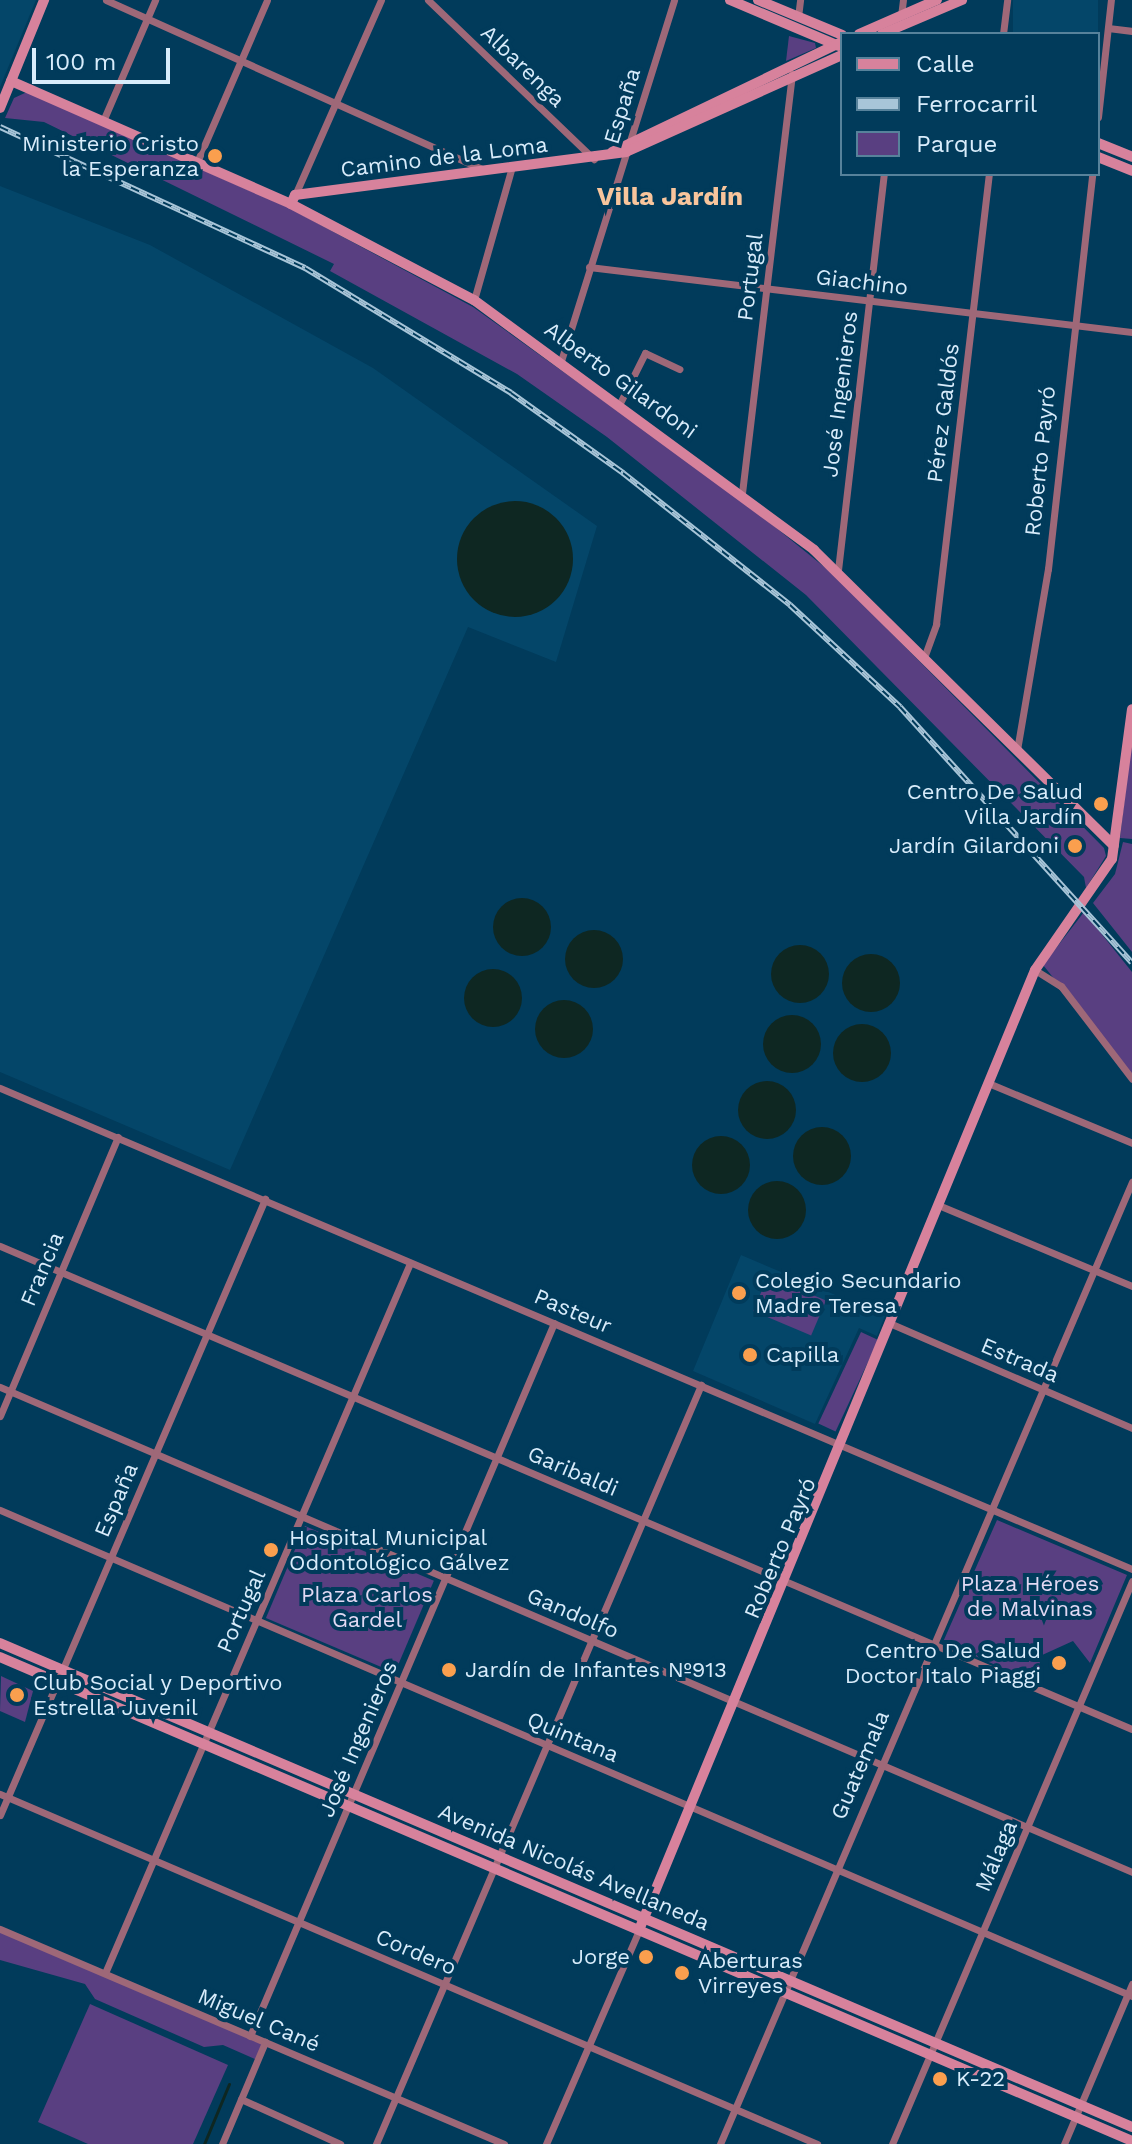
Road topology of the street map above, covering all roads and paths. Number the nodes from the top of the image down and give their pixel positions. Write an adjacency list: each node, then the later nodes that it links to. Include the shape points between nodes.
1 (44, 0): 31 (street)
2 (106, 0): 18 (street)
3 (155, 0): 18 (street)
4 (267, 0): 28 (street)
5 (381, 0): 33 (street)
6 (428, 0): 42 (street, Albarenga)
7 (674, 0): 36 (street, España)
8 (730, 0): 25 (street)
9 (758, 0): 17 (street)
10 (800, 0): 17 (street)
11 (903, 0): 16 (street)
12 (937, 0): 16 (street)
13 (962, 0): 22 (street)
14 (1007, 0): 23 (street)
15 (1111, 0): 19 (street)
16 (901, 16): 21 (street)
17 (798, 17): 24 (street)
18 (146, 18): 28 (street); 35 (street)
19 (1108, 28): 20 (street); 32 (street)
20 (1132, 31)
21 (864, 32)
22 (887, 32)
23 (1003, 32)
24 (840, 44)
25 (840, 45)
26 (840, 45): 29 (street, Camino de la Loma)
27 (840, 46): 30 (street, Camino de la Loma)
28 (241, 59): 33 (street); 43 (street)
29 (793, 65): 30 (street, Portugal); 36 (street, Camino de la Loma)
30 (791, 79): 38 (street, Camino de la Loma); 52 (street, Portugal)
31 (11, 81): 34 (street); 35 (street, Alberto Gilardoni)
32 (1100, 99)
33 (337, 100): 46 (street); 50 (street)
34 (0, 108)
35 (103, 121): 43 (street, Alberto Gilardoni)
36 (631, 139): 38 (street, España); 39 (street, Camino de la Loma)
37 (1100, 144): 40 (street)
38 (626, 152): 39 (street, Camino de la Loma); 51 (street, España)
39 (607, 156): 42 (street, Camino de la Loma)
40 (1132, 157)
41 (1100, 158): 45 (street)
42 (594, 159): 44 (street, Camino de la Loma)
43 (197, 162): 50 (street, Alberto Gilardoni)
44 (511, 170): 46 (street, Camino de la Loma); 53 (street)
45 (1132, 171)
46 (489, 173): 50 (street, Camino de la Loma)
47 (884, 176): 54 (street, José Ingenieros)
48 (989, 176): 55 (street, Pérez Galdós)
49 (1092, 176): 56 (street, Roberto Payró)
50 (293, 200): 53 (street, Alberto Gilardoni)
51 (589, 267): 52 (street, Giachino); 58 (street, España)
52 (767, 290): 54 (street, Giachino); 61 (street, Portugal)
53 (474, 300): 58 (street, Alberto Gilardoni)
54 (870, 300): 55 (street, Giachino); 62 (street, José Ingenieros)
55 (973, 314): 56 (street, Giachino); 63 (street, Pérez Galdós, via 936,624)
56 (1076, 325): 57 (street, Giachino); 65 (street, Roberto Payró, via 1048,569)
57 (1132, 332)
58 (561, 361): 60 (street, Alberto Gilardoni)
59 (679, 369): 60 (street, via 645,353)
60 (620, 403): 61 (street, Alberto Gilardoni)
61 (742, 493): 62 (street, Alberto Gilardoni)
62 (838, 570): 63 (street, Alberto Gilardoni)
63 (925, 655): 65 (street, Alberto Gilardoni)
64 (1132, 709): 66 (street)
65 (1017, 750): 66 (street, Alberto Gilardoni)
66 (1114, 846): 67 (street, Roberto Payró, via 1105,873)
67 (1037, 966): 68 (street, via 1061,986); 69 (street, Roberto Payró)
68 (1132, 1079)
69 (993, 1085): 72 (street); 75 (street, Roberto Payró)
70 (0, 1088): 71 (street, Pasteur)
71 (118, 1137): 74 (street, Pasteur); 79 (street, Francia)
72 (1132, 1143)
73 (1132, 1182): 78 (street, Guatemala)
74 (265, 1199): 77 (street, Pasteur); 83 (street, España)
75 (943, 1207): 78 (street); 82 (street, Roberto Payró)
76 (0, 1246): 79 (street, Garibaldi)
77 (410, 1263): 81 (street, Pasteur); 88 (street, Portugal)
78 (1094, 1269): 80 (street); 86 (street, Guatemala)
79 (60, 1272): 83 (street, Garibaldi); 87 (street, Francia)
80 (1132, 1286)
81 (554, 1323): 84 (street, Pasteur); 93 (street, José Ingenieros)
82 (894, 1325): 86 (street, Estrada); 91 (street, Roberto Payró)
83 (207, 1334): 88 (street, Garibaldi); 92 (street, España)
84 (701, 1385): 91 (street, Pasteur); 97 (street)
85 (0, 1387): 87 (street, Gandolfo)
86 (1042, 1389): 90 (street, Estrada); 95 (street, Guatemala)
87 (10, 1391): 89 (street, Francia); 92 (street, Gandolfo)
88 (352, 1396): 93 (street, Garibaldi); 96 (street, Portugal)
89 (0, 1416)
90 (1132, 1428)
91 (845, 1446): 95 (street, Pasteur); 102 (street, Roberto Payró)
92 (156, 1453): 96 (street, Gandolfo); 98 (street, España)
93 (497, 1458): 97 (street, Garibaldi); 100 (street, José Ingenieros)
94 (0, 1510): 98 (street, Quintana)
95 (993, 1510): 99 (street, Pasteur); 106 (street, Guatemala)
96 (301, 1517): 100 (street, Gandolfo); 103 (street, Portugal)
97 (642, 1520): 102 (street, Garibaldi); 104 (street)
98 (111, 1557): 103 (street, Quintana); 108 (street, España)
99 (1132, 1569)
100 (446, 1578): 104 (street, Gandolfo); 110 (street, José Ingenieros)
101 (1132, 1581): 112 (street, Málaga)
102 (787, 1583): 106 (street, Garibaldi); 111 (street, Roberto Payró)
103 (257, 1621): 110 (street, Quintana); 114 (street, Portugal)
104 (591, 1640): 111 (street, Gandolfo); 116 (street)
105 (0, 1643): 108 (street, Avenida Nicolás Avellaneda)
106 (933, 1645): 112 (street, Garibaldi); 117 (street, Guatemala)
107 (0, 1657): 109 (street, Avenida Nicolás Avellaneda)
108 (62, 1669): 109 (street, España); 114 (street, Avenida Nicolás Avellaneda)
109 (57, 1682): 115 (street, Avenida Nicolás Avellaneda); 119 (street, España)
110 (401, 1682): 116 (street, Quintana); 118 (street, José Ingenieros)
111 (736, 1703): 117 (street, Gandolfo); 121 (street, Roberto Payró)
112 (1079, 1706): 113 (street, Garibaldi); 123 (street, Málaga)
113 (1132, 1729)
114 (207, 1732): 115 (street, Portugal); 118 (street, Avenida Nicolás Avellaneda)
115 (202, 1744): 120 (street, Avenida Nicolás Avellaneda); 125 (street, Portugal)
116 (546, 1744): 121 (street, Quintana); 124 (street)
117 (881, 1765): 123 (street, Gandolfo); 127 (street, Guatemala)
118 (354, 1794): 120 (street, José Ingenieros); 124 (street, Avenida Nicolás Avellaneda)
119 (4, 1795): 122 (street, España); 125 (street, Cordero)
120 (348, 1806): 126 (street, Avenida Nicolás Avellaneda); 130 (street, José Ingenieros)
121 (692, 1808): 127 (street, Quintana); 129 (street, Roberto Payró)
122 (0, 1815)
123 (1027, 1827): 128 (street, Gandolfo); 133 (street, Málaga)
124 (498, 1856): 126 (street); 129 (street, Avenida Nicolás Avellaneda)
125 (153, 1859): 130 (street, Cordero); 134 (street, Portugal)
126 (493, 1868): 132 (street, Avenida Nicolás Avellaneda); 136 (street)
127 (837, 1870): 133 (street, Quintana); 135 (street, Guatemala)
128 (1132, 1872)
129 (644, 1919): 132 (street, Roberto Payró); 135 (street, Avenida Nicolás Avellaneda)
130 (299, 1922): 136 (street, Cordero); 140 (street, José Ingenieros)
131 (0, 1929): 134 (street, Miguel Cané)
132 (639, 1930): 138 (street, Avenida Nicolás Avellaneda); 143 (street, Roberto Payró)
133 (984, 1933): 139 (street, Quintana); 142 (street, Málaga)
134 (105, 1973): 140 (street, Miguel Cané)
135 (790, 1981): 138 (street, Guatemala); 142 (street, Avenida Nicolás Avellaneda)
136 (444, 1984): 143 (street, Cordero); 145 (street)
137 (1132, 1984): 139 (street)
138 (785, 1993): 144 (street, Avenida Nicolás Avellaneda); 147 (street, Guatemala)
139 (1130, 1995): 148 (street)
140 (250, 2036): 141 (street, Miguel Cané)
141 (265, 2042): 145 (street, Miguel Cané); 146 (street)
142 (935, 2043): 144 (street, Málaga); 148 (street, Avenida Nicolás Avellaneda)
143 (589, 2046): 147 (street, Cordero); 155 (street, Roberto Payró)
144 (930, 2054): 148 (street, Avenida Nicolás Avellaneda); 158 (street, Málaga)
145 (396, 2098): 153 (street); 154 (street, Miguel Cané)
146 (241, 2099): 151 (street); 152 (street)
147 (735, 2109): 156 (street, Guatemala); 157 (street, Cordero)
148 (1078, 2111): 149 (street, Avenida Nicolás Avellaneda); 150 (street, Avenida Nicolás Avellaneda); 159 (street)
149 (1132, 2127)
150 (1132, 2141)
151 (222, 2144)
152 (340, 2144)
153 (376, 2144)
154 (504, 2144)
155 (546, 2144)
156 (720, 2144)
157 (817, 2144)
158 (892, 2144)
159 (1064, 2144)

